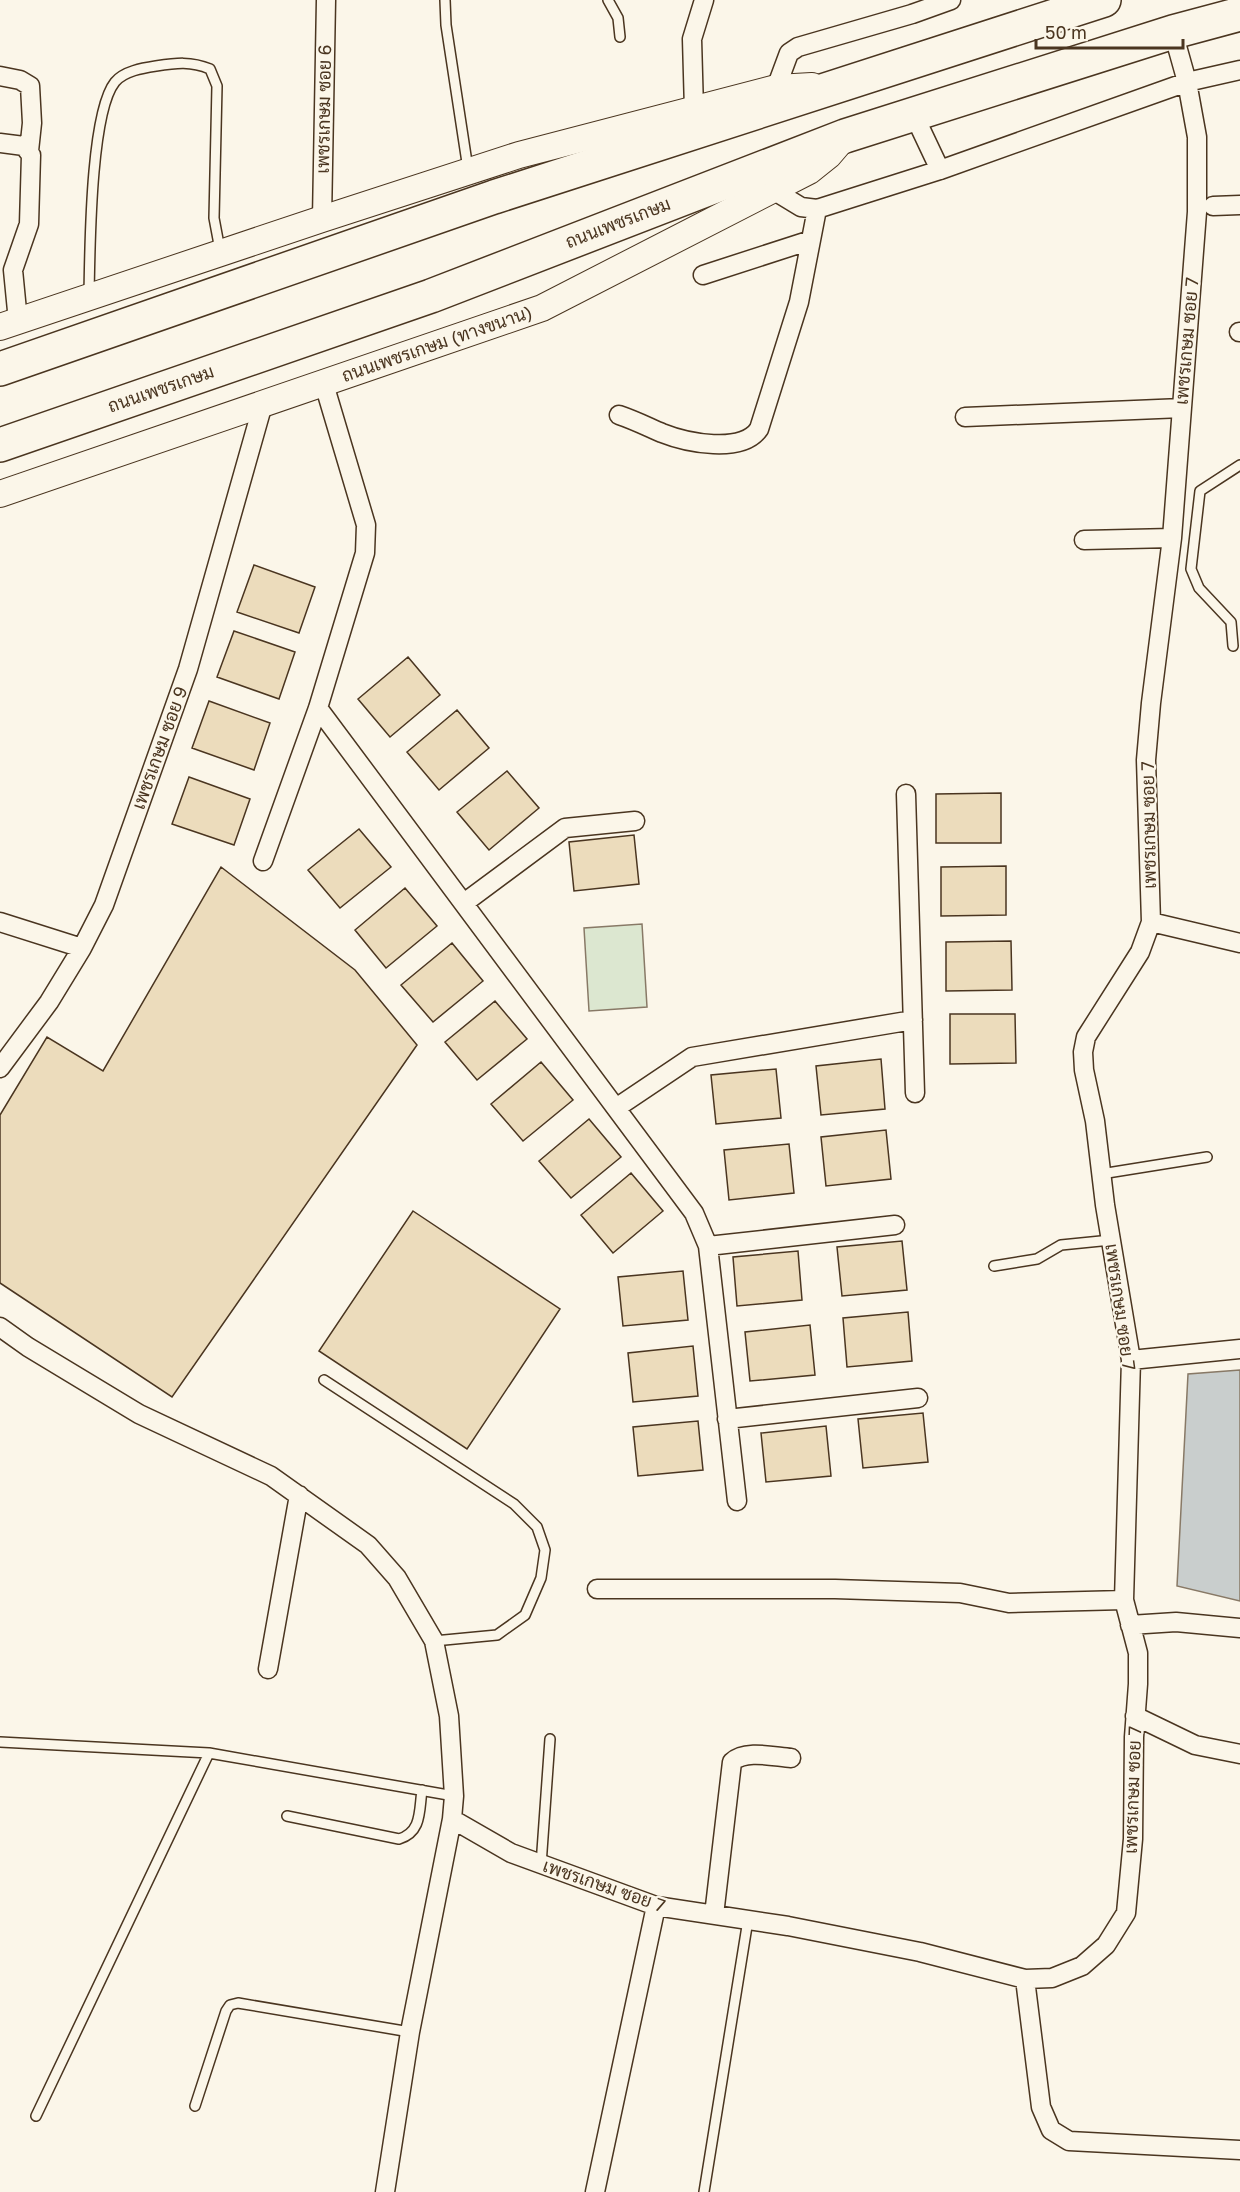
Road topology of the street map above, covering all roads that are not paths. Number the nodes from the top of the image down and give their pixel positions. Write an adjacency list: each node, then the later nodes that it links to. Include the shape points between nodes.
1 (326, 0): 26 (street, เพชรเกษม ซอย 6)
2 (445, 0): 21 (lane)
3 (608, 0): 9 (lane, via 618,18)
4 (704, 0): 15 (street, via 692,39)
5 (951, 0): 14 (street, via 798,47 789,53)
6 (1104, 0): 13 (highway)
7 (1240, 14): 8 (highway, ถนนเพชรเกษม)
8 (1173, 33): 12 (street, เพชรเกษม ซอย 7); 16 (highway, ถนนเพชรเกษม)
9 (620, 37)
10 (1240, 69): 12 (street)
11 (0, 76): 19 (street, via 30,86)
12 (1187, 82): 20 (street); 35 (street, เพชรเกษม ซอย 7, via 1197,137 1197,212)
13 (847, 83): 14 (main road); 32 (highway, via 494,197)
14 (777, 88): 15 (main road)
15 (694, 110): 21 (main road)
16 (914, 115): 17 (highway, ถนนเพชรเกษม); 20 (street)
17 (845, 136): 22 (main road, ถนนเพชรเกษม (ทางขนาน), via 809,171); 38 (highway, ถนนเพชรเกษม, via 431,296)
18 (0, 143): 19 (street, via 24,146)
19 (29, 151): 31 (street, via 29,224 13,270)
20 (940, 170): 25 (street)
21 (468, 172): 26 (main road)
22 (773, 190): 25 (street, via 801,207); 33 (main road, ถนนเพชรเกษม (ทางขนาน), via 542,308)
23 (1240, 205): 24 (street)
24 (1213, 206)
25 (818, 209): 27 (street)
26 (322, 219): 28 (main road)
27 (811, 240): 29 (street); 36 (street, via 800,302 754,436 722,445 694,441 664,434)
28 (220, 253): 30 (main road); 30 (lane, via 214,218 217,86 210,69 182,62 137,69 115,81 104,103 94,185)
29 (703, 275)
30 (89, 297): 31 (main road)
31 (9, 324)
32 (0, 369)
33 (324, 384): 34 (main road, ถนนเพชรเกษม (ทางขนาน)); 44 (street, via 366,525 365,553)
34 (263, 404): 40 (main road, ถนนเพชรเกษม (ทางขนาน)); 52 (street, เพชรเกษม ซอย 9, via 188,669 104,905)
35 (1182, 408): 37 (street); 41 (street, เพชรเกษม ซอย 7)
36 (619, 415)
37 (965, 417)
38 (0, 445)
39 (1240, 465): 43 (lane, via 1200,491 1191,569 1199,588 1231,622)
40 (0, 494)
41 (1172, 538): 42 (street); 50 (street, เพชรเกษม ซอย 7, via 1146,760)
42 (1084, 540)
43 (1233, 646)
44 (318, 708): 47 (street); 48 (street)
45 (906, 794): 53 (street)
46 (634, 821): 48 (street, via 565,828)
47 (262, 861)
48 (464, 903): 56 (street)
49 (0, 922): 52 (street)
50 (1150, 922): 51 (street); 58 (street, เพชรเกษม ซอย 7, via 1140,952 1086,1037 1083,1052)
51 (1240, 944)
52 (82, 948): 54 (street, เพชรเกษม ซอย 9, via 49,1002)
53 (913, 1020): 55 (street); 56 (street, via 692,1057)
54 (0, 1068)
55 (915, 1092)
56 (616, 1108): 61 (street, via 694,1213)
57 (1207, 1157): 58 (lane)
58 (1101, 1174): 60 (street, เพชรเกษม ซอย 7)
59 (895, 1225): 61 (street)
60 (1111, 1240): 62 (lane, via 1061,1245 1037,1259); 65 (street, เพชรเกษม ซอย 7)
61 (708, 1246): 68 (street)
62 (994, 1266)
63 (0, 1327): 69 (street, via 139,1414 271,1476)
64 (1240, 1348): 65 (street)
65 (1131, 1360): 72 (street, เพชรเกษม ซอย 7)
66 (324, 1380): 75 (lane, via 514,1504 537,1527 544,1559 541,1578 525,1614 497,1635)
67 (918, 1398): 68 (street)
68 (727, 1419): 70 (street)
69 (299, 1495): 75 (street, via 368,1545 397,1578); 76 (street)
70 (737, 1501)
71 (597, 1589): 72 (street, via 960,1593 1009,1603)
72 (1124, 1600): 73 (street, เพชรเกษม ซอย 7)
73 (1130, 1625): 74 (street, via 1176,1622); 77 (street, เพชรเกษม ซอย 7, via 1138,1653)
74 (1240, 1628)
75 (434, 1641): 84 (street, via 449,1716)
76 (268, 1669)
77 (1135, 1716): 81 (street, via 1195,1744); 91 (street, เพชรเกษม ซอย 7, via 1133,1839 1126,1912 1106,1945 1082,1966 1052,1978)
78 (550, 1739): 87 (lane)
79 (0, 1742): 80 (lane)
80 (208, 1753): 83 (lane); 94 (lane)
81 (1240, 1754)
82 (791, 1758): 89 (street, via 745,1755 732,1762)
83 (422, 1790): 84 (lane); 85 (lane, via 417,1827 409,1836 399,1839)
84 (454, 1796): 86 (street)
85 (287, 1816)
86 (452, 1819): 87 (street, เพชรเกษม ซอย 7, via 511,1853); 92 (street)
87 (541, 1865): 88 (street, เพชรเกษม ซอย 7)
88 (656, 1906): 89 (street, เพชรเกษม ซอย 7); 97 (street)
89 (714, 1915): 90 (street, เพชรเกษม ซอย 7)
90 (748, 1920): 91 (street, เพชรเกษม ซอย 7, via 920,1952); 98 (lane)
91 (1025, 1979): 95 (street, via 1041,2107 1051,2130 1069,2141)
92 (410, 2031): 93 (lane, via 238,2003 230,2005); 96 (street)
93 (195, 2106)
94 (36, 2116)
95 (1240, 2150)
96 (385, 2192)
97 (595, 2192)
98 (704, 2192)

